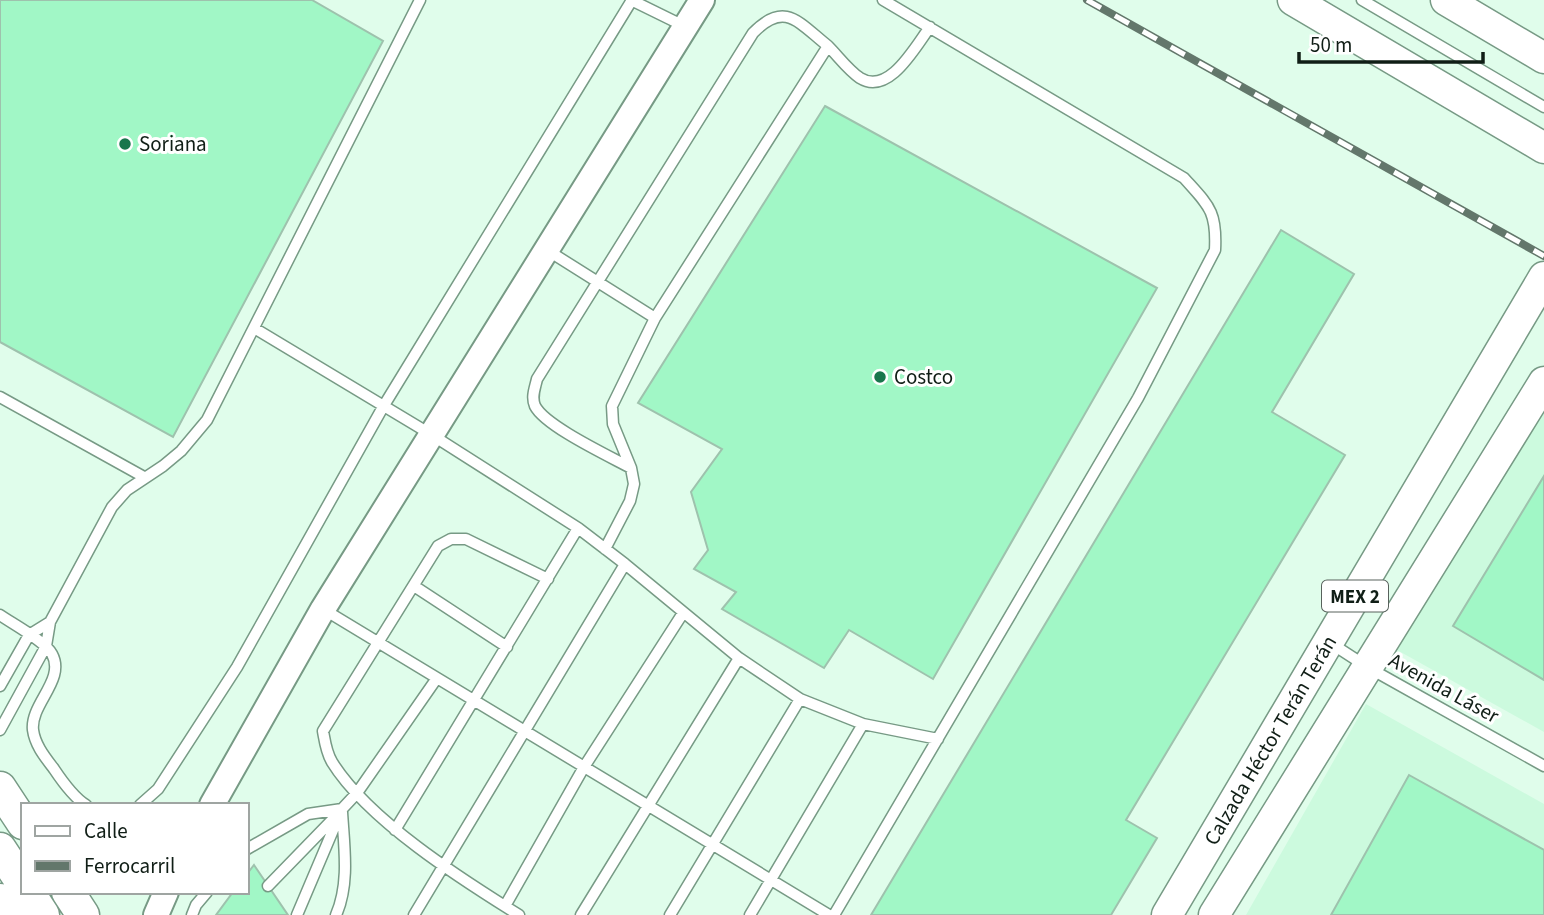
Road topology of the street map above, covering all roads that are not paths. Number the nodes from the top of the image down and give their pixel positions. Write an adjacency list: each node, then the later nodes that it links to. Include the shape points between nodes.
1 (421, 0): 18 (lane)
2 (631, 0): 8 (lane); 21 (lane)
3 (702, 0): 8 (street)
4 (883, 0): 9 (lane)
5 (1293, 0): 13 (main road)
6 (1362, 0): 12 (lane)
7 (1447, 0): 11 (main road)
8 (685, 27): 14 (street)
9 (930, 27): 10 (lane, via 894,74 872,83 859,78); 48 (lane, via 1184,178 1208,204 1216,225 1215,250 1138,398)
10 (828, 46): 16 (lane, via 789,16 776,14 766,19); 17 (lane)
11 (1544, 58)
12 (1544, 107)
13 (1544, 148)
14 (547, 250): 16 (lane); 22 (street)
15 (1544, 277): 35 (main road, Calzada Héctor Terán Terán / MEX 2)
16 (598, 283): 17 (lane); 23 (lane, via 537,379 532,397 544,418)
17 (656, 318): 23 (lane, via 612,406 613,425)
18 (254, 328): 21 (lane); 24 (lane, via 207,421 181,451)
19 (1544, 382): 40 (main road, Calzada Héctor Terán Terán / MEX 2)
20 (0, 397): 24 (lane)
21 (383, 407): 22 (lane); 54 (lane, via 237,667 158,789)
22 (432, 435): 25 (lane); 30 (street)
23 (631, 468): 26 (lane, via 631,500)
24 (145, 477): 33 (lane, via 112,507)
25 (578, 528): 26 (lane); 28 (lane)
26 (605, 549): 27 (lane)
27 (625, 564): 31 (lane); 47 (lane)
28 (548, 579): 29 (lane, via 466,539 452,539 438,547); 38 (lane)
29 (414, 586): 36 (lane); 38 (lane)
30 (323, 609): 36 (lane); 55 (street)
31 (683, 613): 39 (lane); 50 (lane)
32 (0, 615): 34 (lane)
33 (50, 622): 34 (lane); 37 (lane)
34 (29, 635): 37 (lane); 42 (lane)
35 (1328, 641): 40 (lane, Avenida Láser); 87 (main road, Calzada Héctor Terán Terán / MEX 2)
36 (379, 643): 41 (lane); 52 (lane, via 323,731 332,762)
37 (46, 646): 46 (lane); 53 (lane, via 53,655 55,671 35,718 36,742)
38 (507, 647): 44 (lane)
39 (739, 658): 43 (lane); 56 (lane)
40 (1369, 667): 49 (lane, Avenida Láser); 88 (main road, Calzada Héctor Terán Terán / MEX 2)
41 (437, 678): 44 (lane); 52 (lane)
42 (0, 687)
43 (800, 699): 45 (lane); 60 (lane)
44 (475, 701): 47 (lane); 59 (lane)
45 (863, 724): 48 (lane); 64 (lane)
46 (0, 730)
47 (526, 732): 50 (lane); 63 (lane)
48 (938, 739): 86 (lane)
49 (1544, 766)
50 (584, 767): 56 (lane); 72 (lane)
51 (0, 789): 58 (highway)
52 (357, 793): 57 (lane); 59 (lane)
53 (83, 803)
54 (142, 803)
55 (213, 803)
56 (648, 805): 60 (lane); 82 (lane)
57 (342, 809): 61 (lane, via 308,814); 66 (lane); 78 (lane); 79 (lane, via 345,875 343,900)
58 (21, 820)
59 (396, 830): 63 (lane)
60 (712, 844): 64 (lane); 83 (lane)
61 (248, 848)
62 (0, 849): 65 (highway)
63 (444, 865): 72 (lane); 80 (lane)
64 (771, 880): 84 (lane); 85 (lane)
65 (21, 881)
66 (268, 886)
67 (29, 894): 74 (highway)
68 (69, 894): 75 (highway)
69 (165, 894): 76 (street)
70 (205, 894): 77 (lane)
71 (0, 900): 73 (highway)
72 (505, 906): 81 (lane)
73 (10, 915)
74 (43, 915)
75 (83, 915)
76 (156, 915)
77 (192, 915)
78 (297, 915)
79 (336, 915)
80 (414, 915)
81 (519, 915)
82 (582, 915)
83 (670, 915)
84 (750, 915)
85 (829, 915)
86 (834, 915)
87 (1167, 915)
88 (1214, 915)

